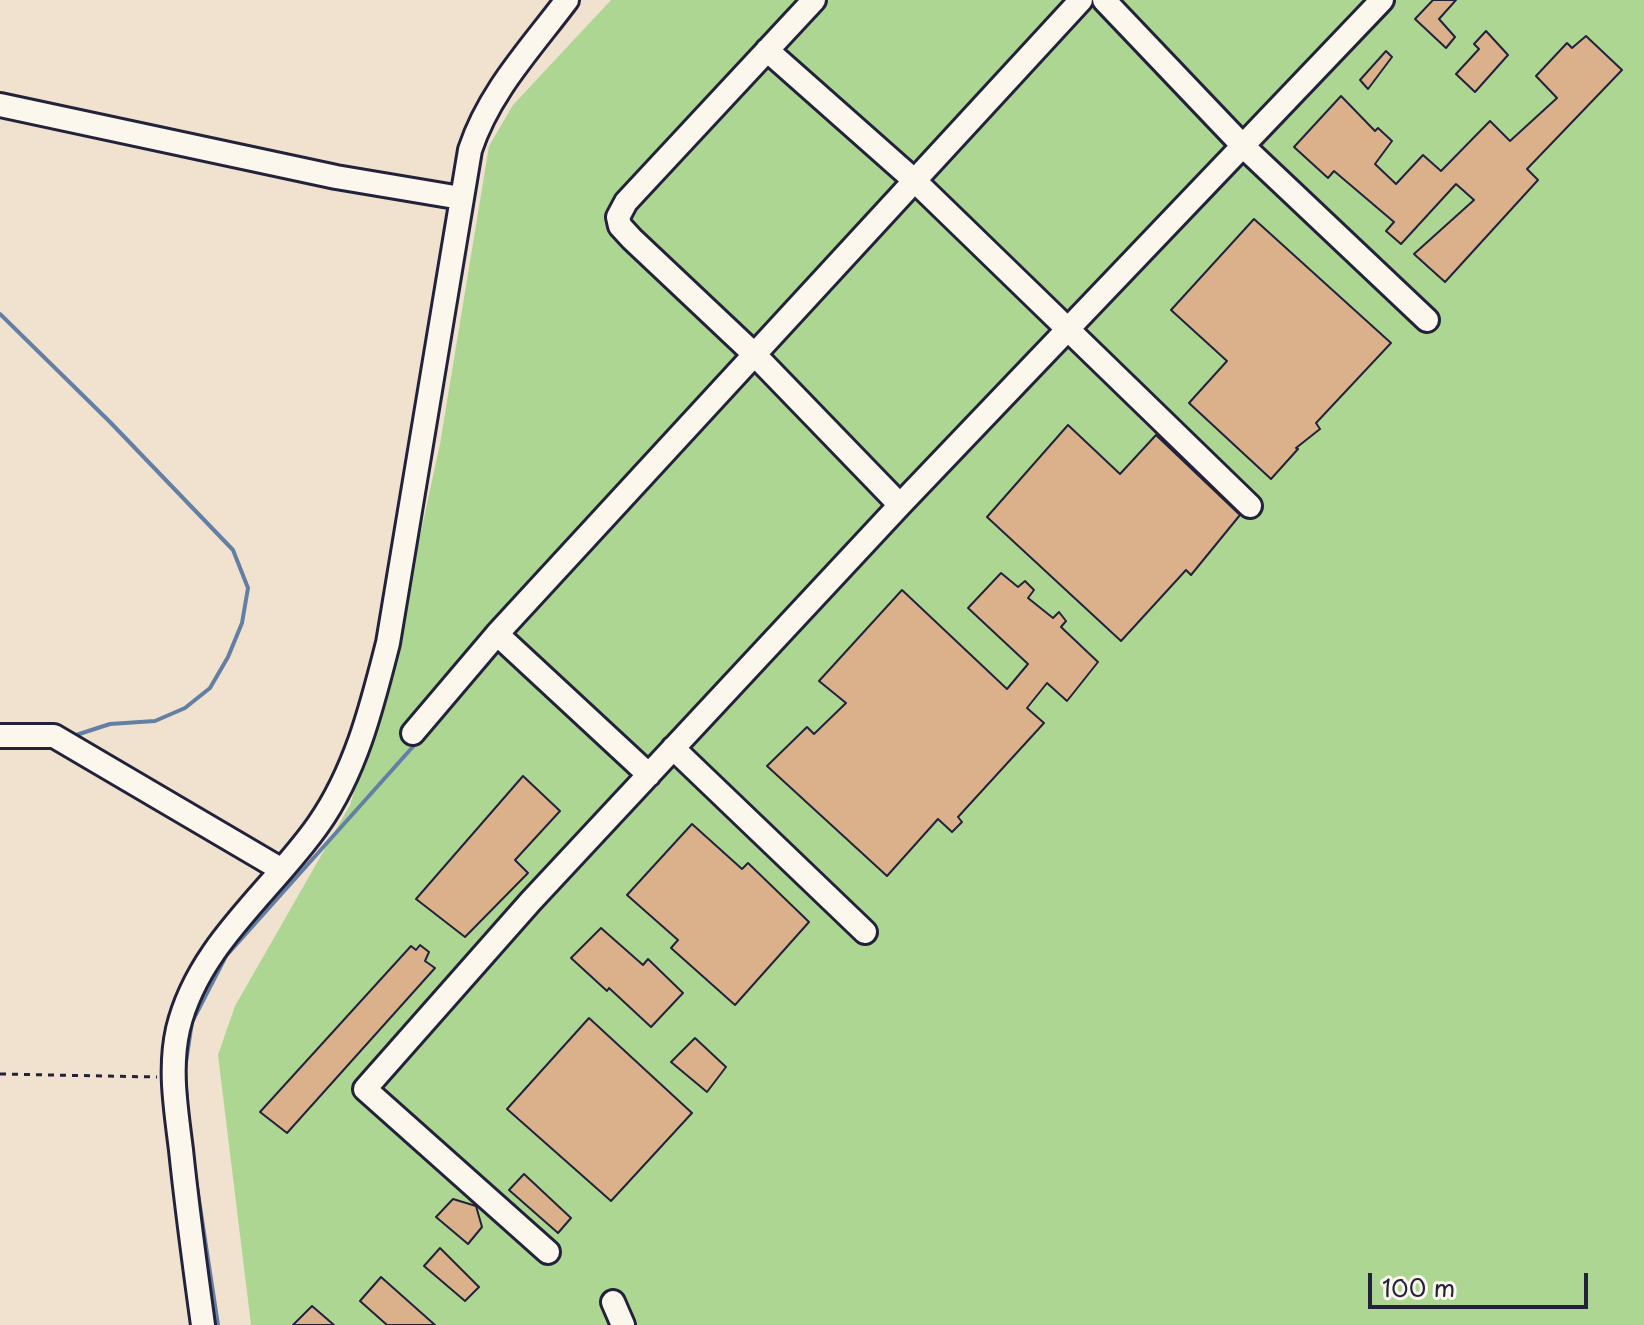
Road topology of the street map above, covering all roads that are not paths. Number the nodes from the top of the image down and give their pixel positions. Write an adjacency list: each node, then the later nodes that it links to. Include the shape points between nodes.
1 (567, 0): 10 (street, via 479,123)
2 (814, 0): 6 (street)
3 (1081, 0): 9 (street)
4 (1104, 0): 8 (street)
5 (1382, 0): 8 (street)
6 (767, 50): 9 (street); 13 (street, via 626,202 618,217 632,239)
7 (0, 105): 10 (street, via 336,177)
8 (1244, 147): 11 (street); 12 (street)
9 (915, 181): 12 (street); 13 (street)
10 (461, 198): 21 (street, via 388,643 367,723 319,824)
11 (1427, 320)
12 (1066, 328): 14 (street); 15 (street)
13 (755, 355): 14 (street); 16 (street)
14 (900, 505): 19 (street)
15 (1250, 506)
16 (497, 634): 17 (street); 20 (street)
17 (413, 733)
18 (0, 736): 21 (street, via 54,736)
19 (673, 748): 20 (street); 22 (street)
20 (649, 775): 23 (street, via 365,1089)
21 (282, 870): 25 (street, via 215,949 190,993 179,1027 173,1078)
22 (865, 932)
23 (548, 1252)
24 (613, 1302): 26 (street)
25 (203, 1325)
26 (623, 1325)

